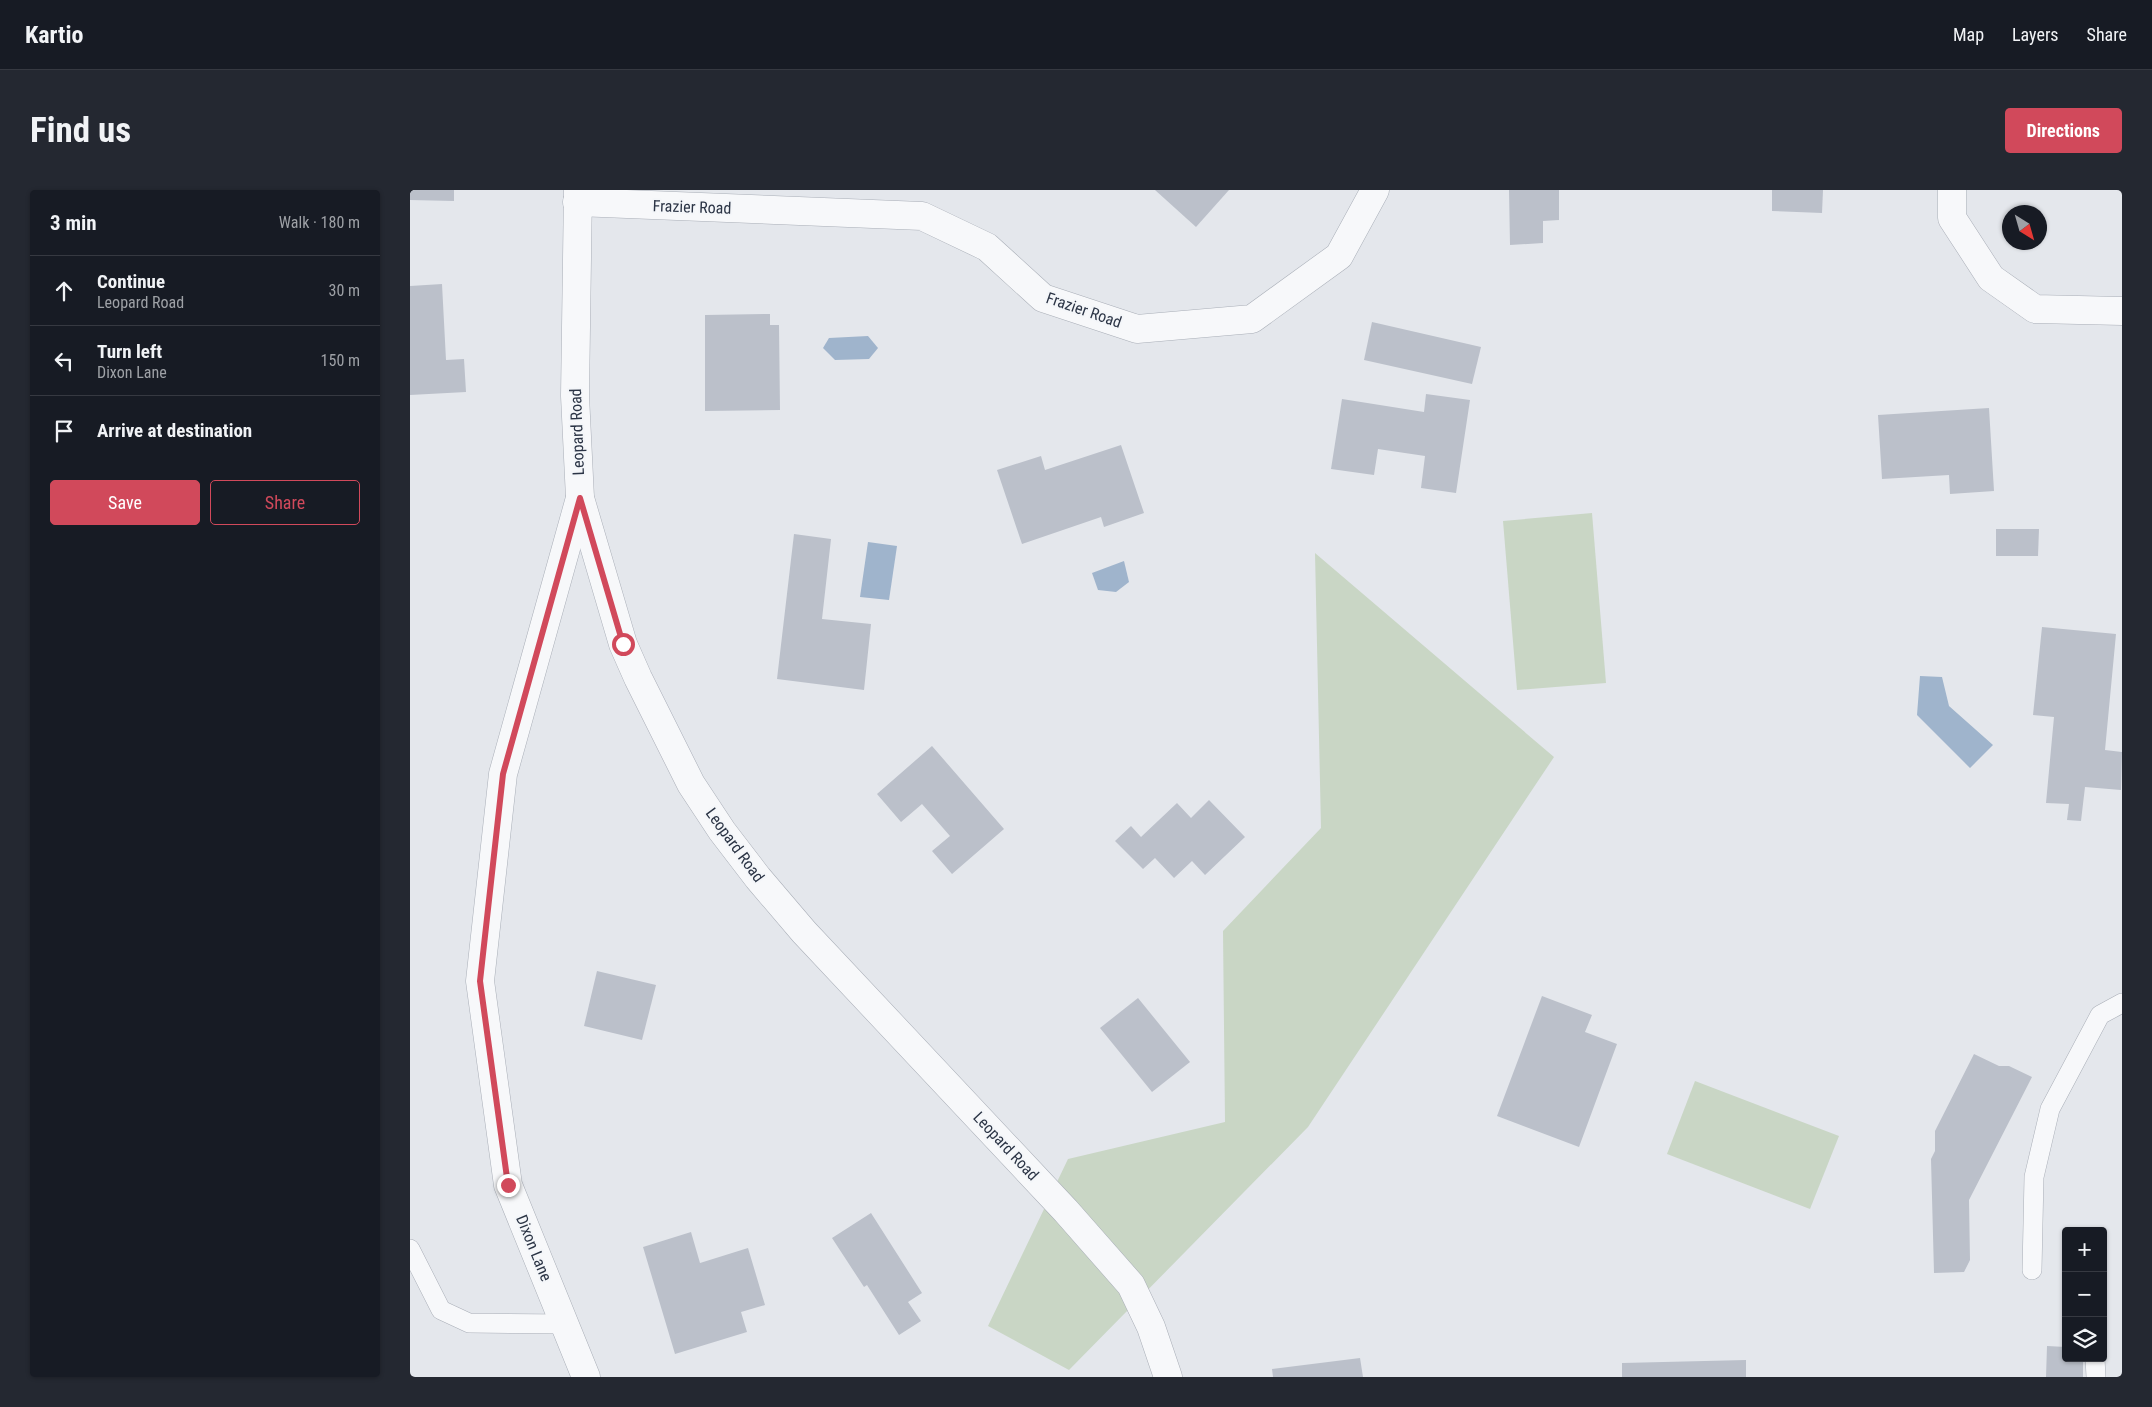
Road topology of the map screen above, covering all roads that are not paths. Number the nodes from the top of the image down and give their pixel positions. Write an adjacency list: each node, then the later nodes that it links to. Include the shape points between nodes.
1 (1376, 190): 3 (street, Frazier Road, via 1339,256 1252,318 1137,329 1043,298 987,247 922,216)
2 (1952, 190): 4 (street, via 1952,218 1991,278 2035,309)
3 (578, 196): 5 (street, Leopard Road, via 575,396)
4 (2122, 311)
5 (580, 498): 9 (street, Dixon Lane, via 503,774 480,981 508,1185); 12 (street, Leopard Road, via 626,653 691,784 722,831 804,932 1115,1265 1143,1308)
6 (2122, 1002): 8 (lane, via 2100,1015 2050,1109 2034,1177)
7 (410, 1249): 9 (lane, via 441,1310 469,1323)
8 (2032, 1270)
9 (565, 1324): 11 (street, Dixon Lane)
10 (2095, 1362): 13 (lane)
11 (586, 1377)
12 (1168, 1377)
13 (2096, 1377)

